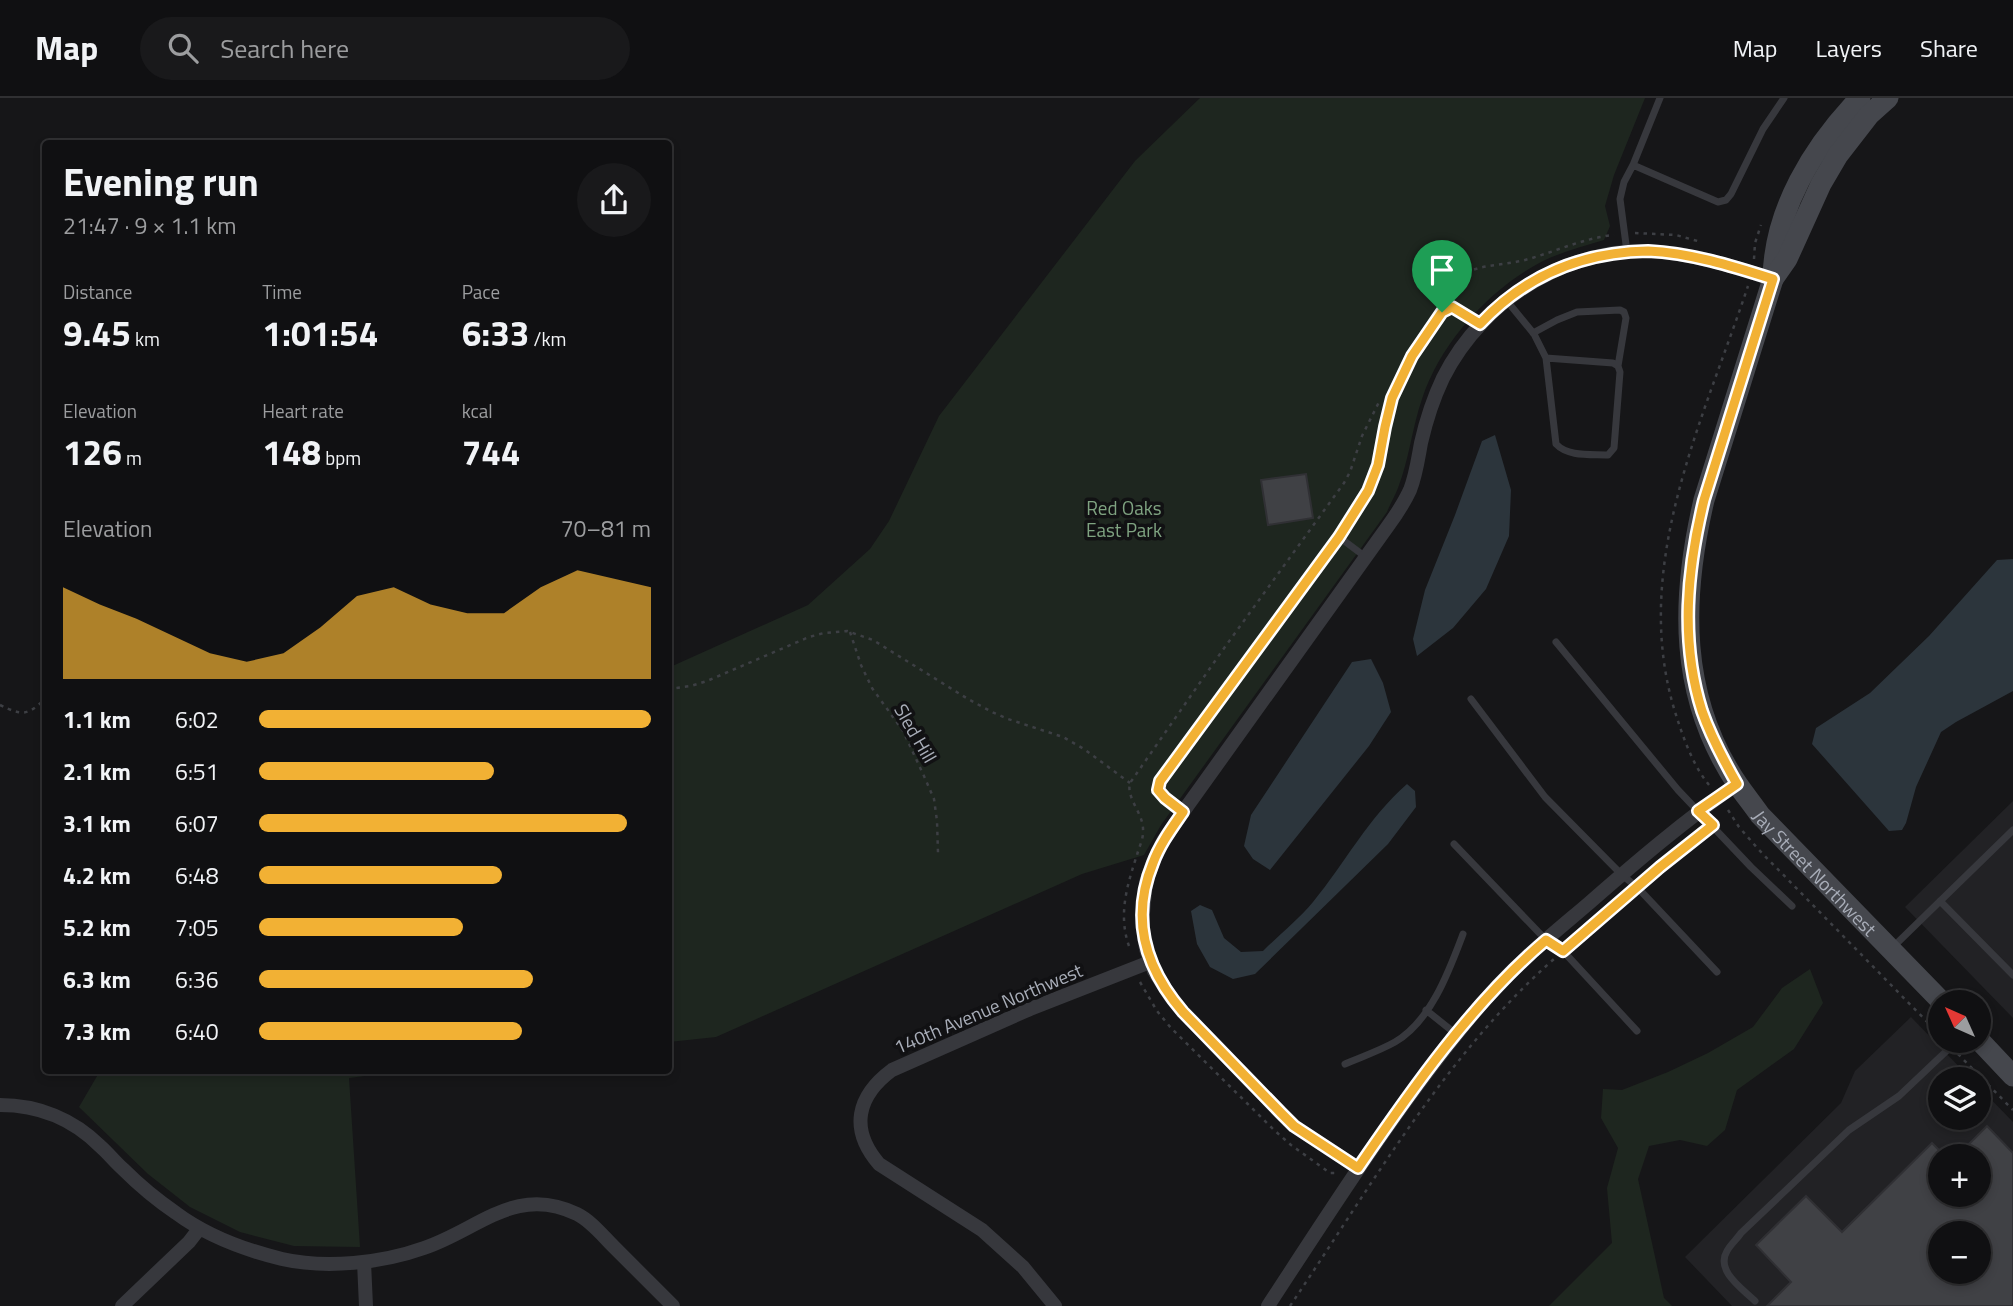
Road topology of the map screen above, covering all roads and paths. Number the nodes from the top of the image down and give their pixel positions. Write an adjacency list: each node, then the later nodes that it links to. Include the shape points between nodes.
1 (1660, 98): 5 (lane)
2 (1784, 98): 5 (lane, via 1726,201 1718,202)
3 (1860, 98): 8 (street, Jay Street Northwest, via 1800,178 1782,223)
4 (1888, 98): 8 (street, Jay Street Northwest, via 1838,155)
5 (1633, 165): 7 (lane, via 1620,199)
6 (1611, 235): 10 (path, via 1465,273)
7 (1627, 252): 8 (street, via 1669,252); 9 (street, via 1560,268)
8 (1773, 279): 26 (street, Jay Street Northwest, via 1704,500 1688,602 1688,640 1703,712)
9 (1507, 300): 11 (street); 12 (lane)
10 (1435, 303)
11 (1480, 324): 17 (lane, via 1452,307 1442,312 1412,356 1392,398 1368,491); 18 (street, via 1443,377 1410,488)
12 (1533, 333): 13 (lane); 14 (lane, via 1577,312 1620,310 1626,318)
13 (1546, 358): 14 (lane); 14 (lane, via 1556,444 1571,453 1608,455 1614,448)
14 (1618, 366)
15 (1380, 398): 16 (path, via 1350,472)
16 (1314, 523)
17 (1339, 537): 18 (lane); 28 (lane, via 1160,781 1158,790)
18 (1367, 558): 28 (street)
19 (850, 632): 21 (path, via 809,637 707,681); 25 (path, via 873,640 992,712 1063,737); 32 (path, Sled Hill, via 872,688 903,731 924,776 937,821)
20 (1556, 642): 27 (lane)
21 (672, 688)
22 (1471, 699): 33 (lane, via 1545,797)
23 (42, 701): 24 (path, via 22,714)
24 (0, 705)
25 (1130, 783)
26 (1737, 784): 27 (street); 39 (street, Jay Street Northwest, via 1760,815)
27 (1698, 811): 29 (lane); 33 (street)
28 (1183, 812): 41 (street, via 1163,842 1146,882 1142,922)
29 (1713, 825): 34 (path); 36 (lane); 46 (path, via 1730,813 1759,850)
30 (2013, 830): 35 (lane)
31 (1454, 844): 38 (lane)
32 (938, 853)
33 (1622, 875): 34 (lane); 38 (street)
34 (1637, 887): 40 (path); 42 (lane)
35 (1940, 901): 39 (lane); 43 (lane)
36 (1791, 906)
37 (1463, 934): 45 (lane, via 1443,986)
38 (1546, 940): 40 (lane); 48 (street)
39 (1891, 949): 44 (street, Jay Street Northwest)
40 (1563, 951): 47 (lane); 65 (path, via 1506,1005 1443,1082)
41 (1150, 962): 56 (street, via 1170,996 1294,1126); 63 (street, 140th Avenue Northwest, via 892,1070 864,1100 860,1123 868,1151 879,1164 982,1230 1023,1267)
42 (1717, 972)
43 (2013, 975)
44 (1930, 990)
45 (1426, 1010): 48 (lane); 51 (lane, via 1395,1042)
46 (1928, 1023)
47 (1637, 1031)
48 (1456, 1034): 56 (street)
49 (1943, 1054): 59 (lane, via 1899,1096 1849,1130 1725,1252 1730,1277)
50 (1992, 1054): 53 (street)
51 (1345, 1064)
52 (1968, 1064): 55 (path)
53 (2013, 1076)
54 (0, 1105): 57 (street, via 32,1107 73,1125 157,1199)
55 (2013, 1110)
56 (1358, 1168): 64 (street)
57 (199, 1229): 58 (street, via 285,1259); 60 (street)
58 (365, 1262): 61 (street); 62 (street, via 425,1248 522,1204 557,1205 596,1229)
59 (1755, 1301)
60 (122, 1306)
61 (366, 1306)
62 (673, 1306)
63 (1055, 1306)
64 (1268, 1306)
65 (1290, 1306)

